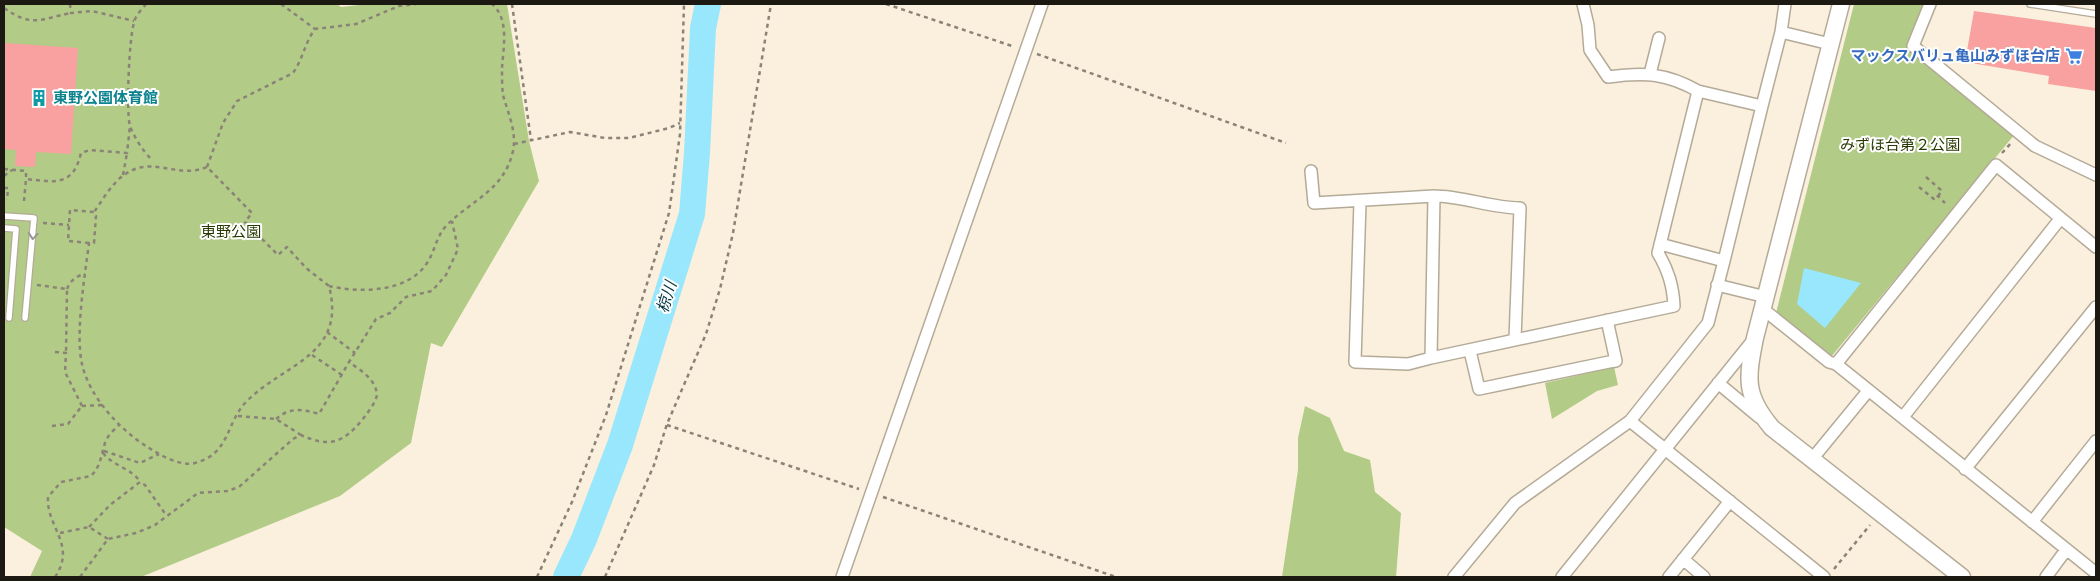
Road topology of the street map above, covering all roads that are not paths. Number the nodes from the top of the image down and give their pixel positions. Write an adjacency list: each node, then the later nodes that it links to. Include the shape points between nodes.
1 (1042, 4): 50 (street)
2 (1583, 4): 11 (street, via 1590,50 1608,77)
3 (1785, 4): 8 (street)
4 (1841, 4): 10 (street)
5 (1930, 4): 15 (street, via 1913,46 2035,146)
6 (2030, 4): 7 (lane)
7 (2096, 14)
8 (1781, 32): 10 (street); 13 (street)
9 (1659, 38): 11 (street)
10 (1830, 44): 25 (street)
11 (1650, 74): 12 (street, via 1680,81)
12 (1698, 91): 13 (street); 21 (street)
13 (1762, 106): 23 (street)
14 (1311, 171): 17 (street, via 1314,203)
15 (2096, 175)
16 (1434, 196): 17 (street); 31 (street, via 1520,208); 33 (street)
17 (1360, 202): 33 (street, via 1355,362 1408,364)
18 (4, 216): 28 (lane, one-way to 28, via 34,218)
19 (2060, 219): 22 (street); 34 (street, via 1996,165); 37 (street)
20 (4, 228): 27 (lane, via 16,229)
21 (1660, 244): 23 (street); 29 (street, via 1658,253 1668,270 1674,306)
22 (2096, 248)
23 (1724, 261): 24 (street)
24 (1717, 285): 25 (street); 38 (street, via 1708,323)
25 (1764, 303): 30 (street); 34 (street, via 1829,362)
26 (2096, 307): 43 (street)
27 (9, 318)
28 (25, 318)
29 (1607, 320): 31 (street); 32 (street, via 1616,361 1479,389)
30 (1754, 338): 35 (street); 39 (street, via 1749,383 1757,410)
31 (1515, 339): 32 (street)
32 (1470, 351): 33 (street)
33 (1431, 358)
34 (1836, 364): 36 (street)
35 (1718, 383): 39 (street); 41 (street)
36 (1868, 391): 37 (street); 42 (street)
37 (1903, 416): 43 (street)
38 (1630, 421): 41 (street); 51 (street, via 1515,503)
39 (1772, 428): 42 (street)
40 (2096, 441): 45 (street)
41 (1665, 449): 44 (street); 52 (street)
42 (1813, 458): 55 (street)
43 (1965, 469): 45 (street)
44 (1730, 501): 47 (street); 49 (street)
45 (2032, 522): 46 (street)
46 (2066, 550): 48 (street); 56 (street)
47 (1683, 560): 53 (street); 54 (street)
48 (2096, 573)
49 (1828, 574)
50 (842, 577)
51 (1454, 577)
52 (1562, 577)
53 (1668, 577)
54 (1704, 577)
55 (1962, 577)
56 (2046, 577)

